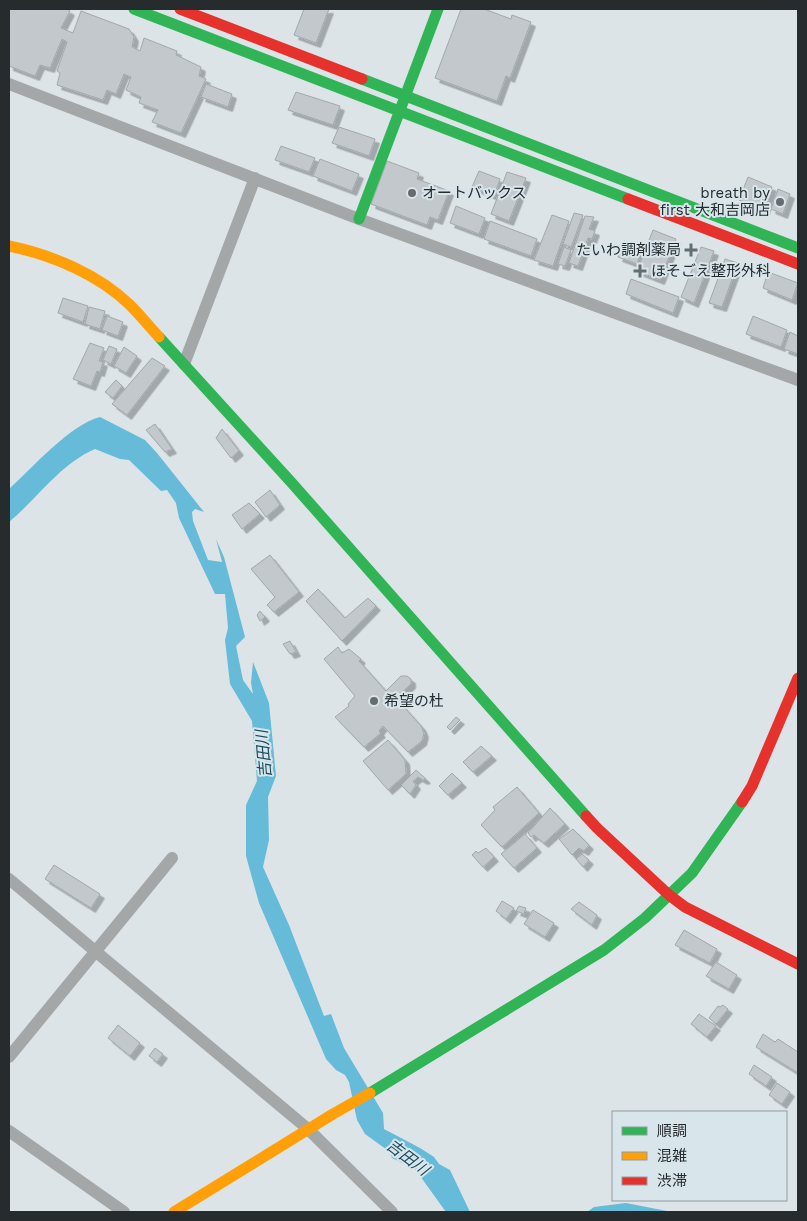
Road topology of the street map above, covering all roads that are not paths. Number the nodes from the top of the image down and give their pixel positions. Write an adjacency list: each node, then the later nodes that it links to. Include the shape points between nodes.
1 (134, 9): 6 (street)
2 (180, 9): 5 (street)
3 (438, 9): 5 (street)
4 (9, 84): 7 (street)
5 (405, 96): 6 (street); 10 (street)
6 (399, 110): 8 (street); 11 (street)
7 (254, 178): 8 (street); 12 (street)
8 (359, 219): 13 (street)
9 (9, 246): 12 (street, via 32,251 97,280 129,304)
10 (798, 248)
11 (798, 264)
12 (184, 364): 17 (street, via 597,828)
13 (798, 380)
14 (798, 678): 17 (street, via 752,786 692,874)
15 (172, 858): 18 (street)
16 (9, 879): 18 (street)
17 (669, 895): 19 (street, via 685,907); 21 (street, via 604,950)
18 (96, 952): 20 (street); 21 (street)
19 (798, 964)
20 (9, 1057)
21 (308, 1129): 24 (street); 25 (street)
22 (9, 1131): 23 (street)
23 (124, 1212)
24 (174, 1212)
25 (392, 1212)

